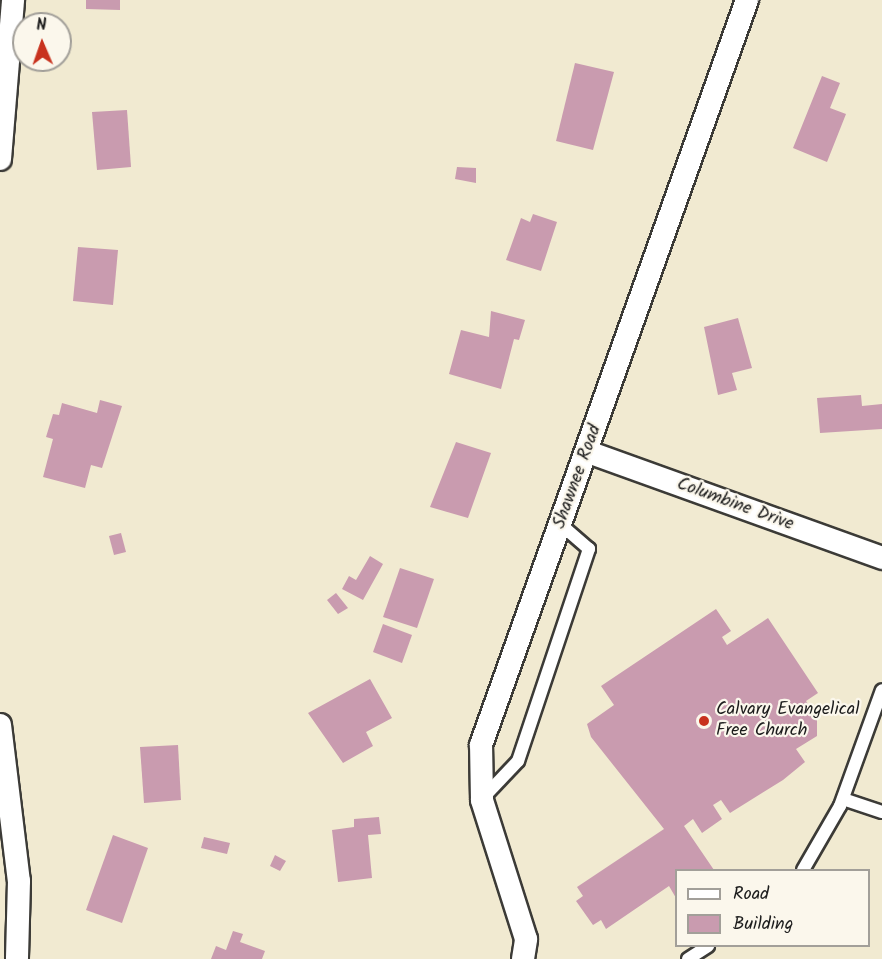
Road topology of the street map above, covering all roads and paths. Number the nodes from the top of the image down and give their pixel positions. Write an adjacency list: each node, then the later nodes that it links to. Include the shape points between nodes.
1 (13, 0): 3 (street)
2 (747, 0): 4 (street, Shawnee Road)
3 (0, 159)
4 (588, 452): 5 (street, Shawnee Road); 6 (street, Columbine Drive)
5 (561, 525): 10 (street, Shawnee Road, via 481,745); 10 (lane, via 589,549 518,761)
6 (882, 558)
7 (882, 690): 9 (lane)
8 (0, 725): 14 (street, via 19,881)
9 (843, 799): 11 (lane); 12 (lane)
10 (482, 800): 15 (street, Shawnee Road, via 526,939)
11 (882, 812)
12 (804, 869)
13 (705, 947): 16 (lane)
14 (17, 959)
15 (523, 959)
16 (688, 959)

